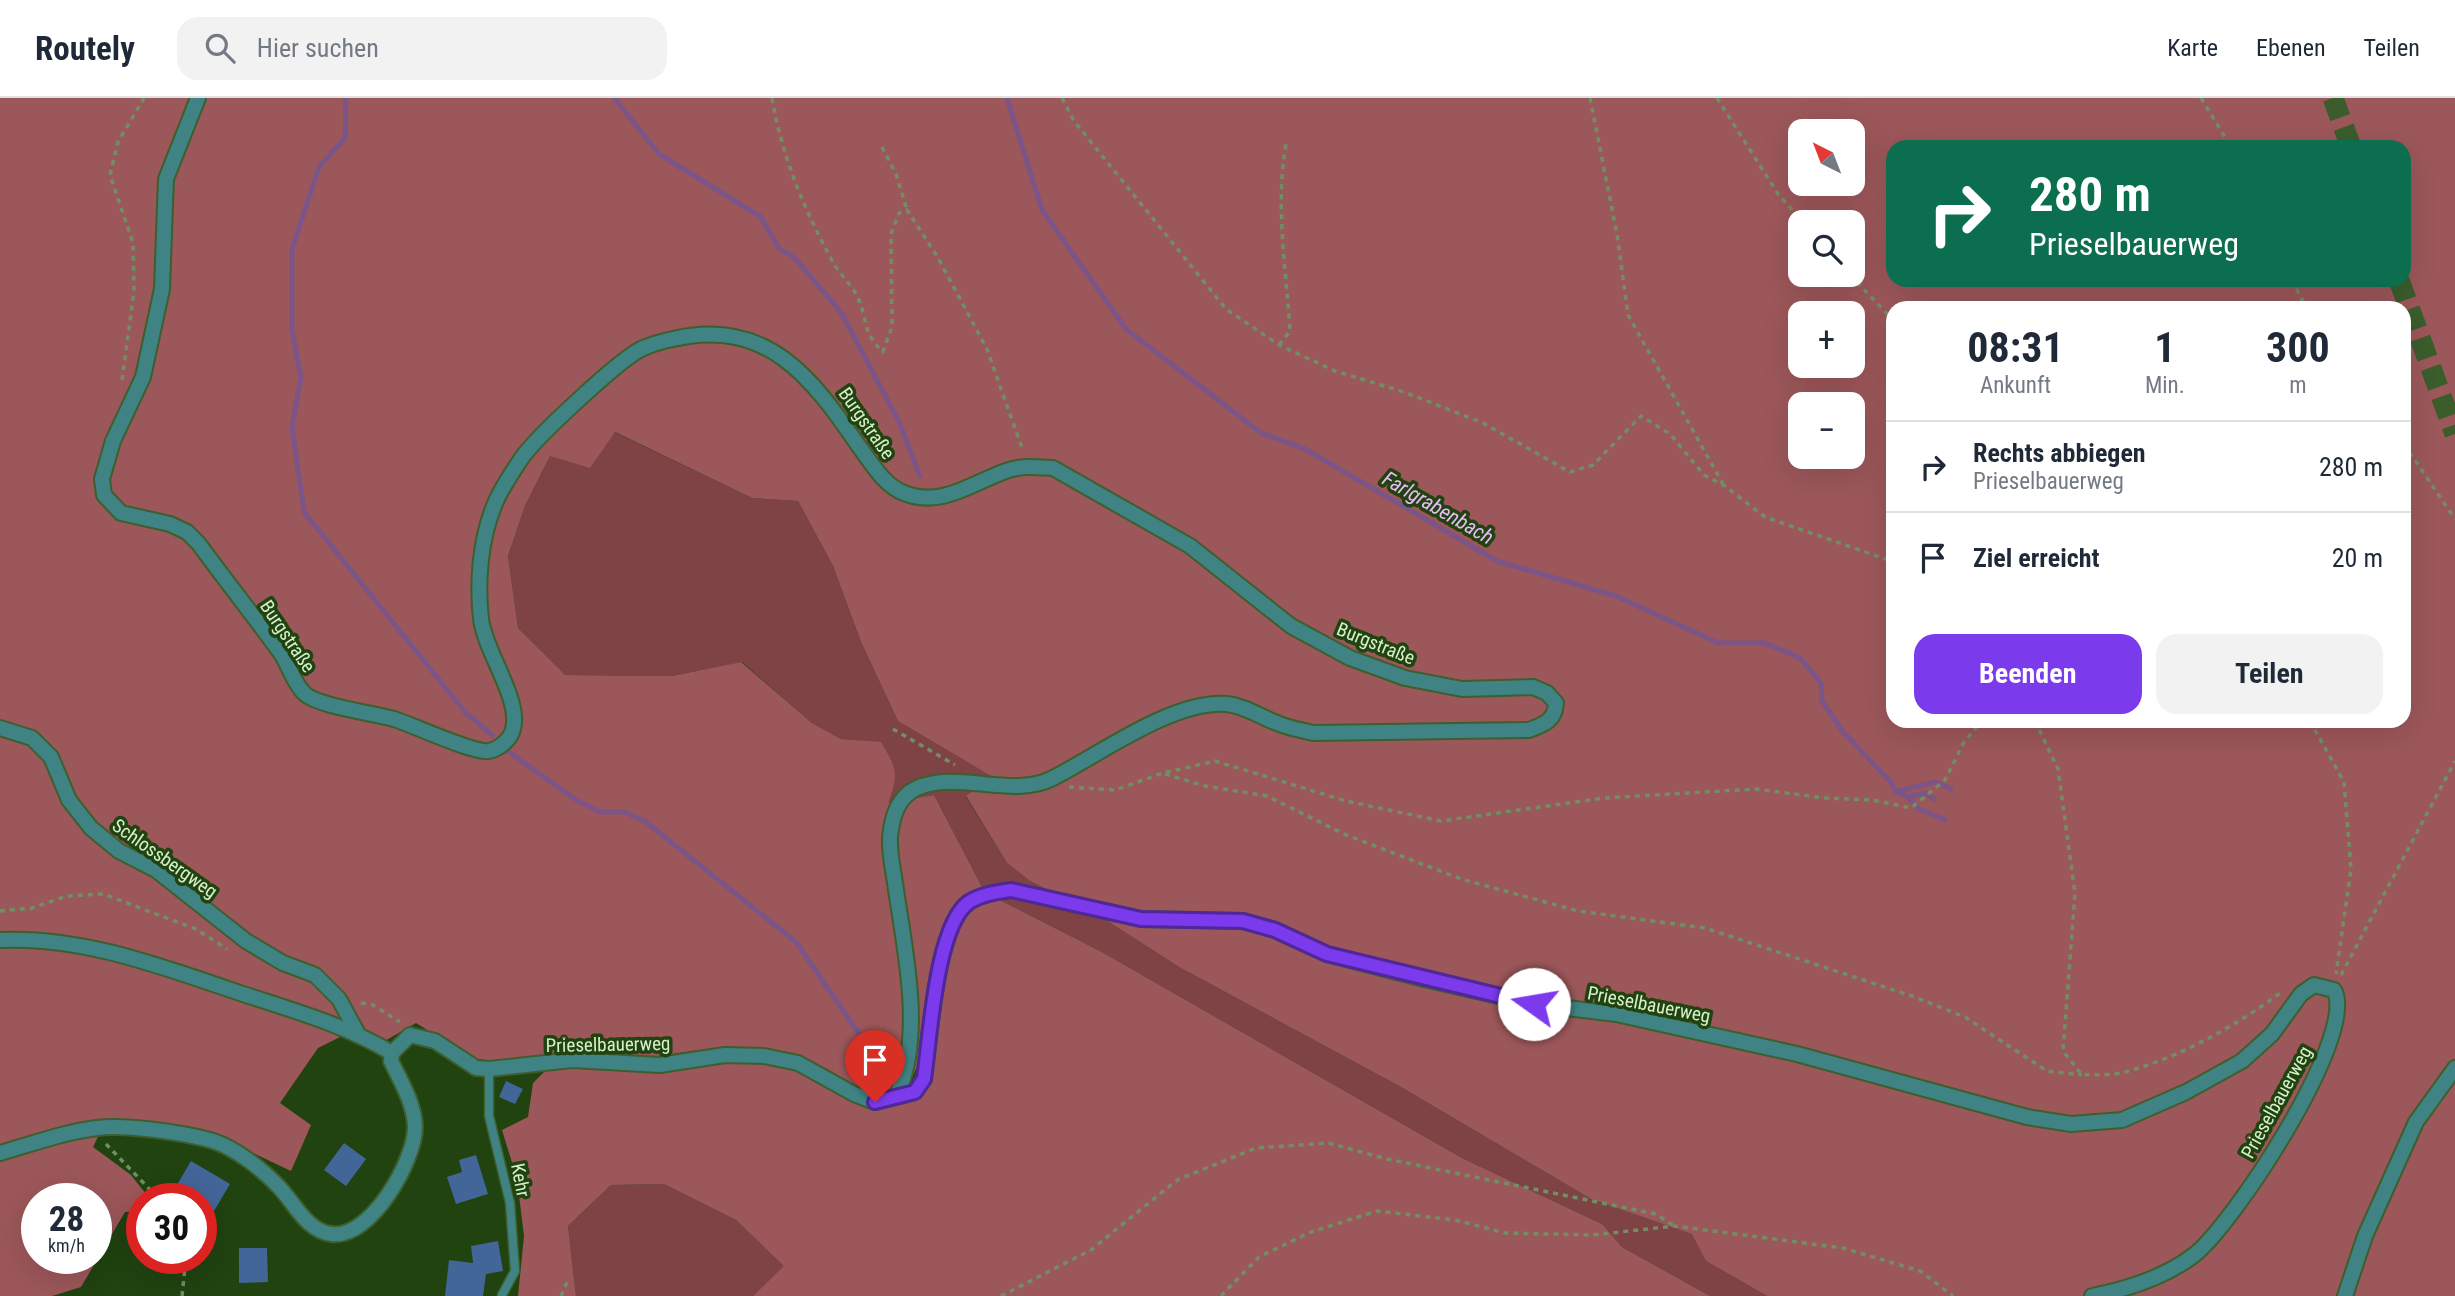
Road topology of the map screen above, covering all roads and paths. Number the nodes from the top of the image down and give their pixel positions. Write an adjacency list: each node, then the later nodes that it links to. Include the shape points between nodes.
1 (144, 98): 16 (path, via 118,142 110,175 133,243 134,291)
2 (198, 98): 18 (street, Burgstraße, via 166,179 162,289 143,377 106,461 104,495 121,513 187,532 283,656 302,692 318,703 378,715 478,751 490,751 506,741 513,730 512,708 481,621 479,574 494,506 523,456 604,377 640,350 676,338 710,336 762,346 797,366 822,391 878,473 900,492 927,500)
3 (772, 98): 11 (path, via 778,137 805,206 836,267 859,298 869,339 883,352 892,327 891,234 899,213)
4 (1062, 98): 15 (path, via 1074,121 1226,309)
5 (1590, 98): 19 (path, via 1618,234 1628,315)
6 (1717, 98): 12 (path)
7 (2201, 98): 8 (path)
8 (2227, 140)
9 (1286, 144): 15 (path, via 1279,217 1290,331)
10 (882, 147): 11 (path)
11 (907, 210): 18 (path, via 987,349)
12 (1792, 210)
13 (1861, 287): 14 (path)
14 (1886, 313)
15 (1279, 345): 19 (path, via 1335,371 1483,423 1570,472 1593,465 1641,416 1670,434 1704,475)
16 (121, 385)
17 (2411, 454): 20 (path)
18 (1028, 466): 30 (street, Burgstraße, via 1053,468 1190,546 1291,626 1350,658 1405,677 1462,689 1532,687 1556,703 1555,714 1547,723 1529,730 1313,733 1229,704 1197,705 1160,719)
19 (1725, 486): 21 (path, via 1765,517)
20 (2455, 519)
21 (1886, 559)
22 (0, 728): 36 (street, Schlossbergweg, via 32,738 51,757 69,800 91,828 119,851 156,870 246,941 315,975)
23 (1976, 728): 29 (path, via 1945,780 1911,808 1756,789 1604,798 1441,821 1346,801 1215,761)
24 (2038, 728): 42 (path, via 2058,769 2075,893 2063,1051)
25 (2314, 728): 35 (path, via 2344,782 2351,869)
26 (894, 729): 28 (path)
27 (2455, 761): 35 (path)
28 (961, 768)
29 (1163, 773): 30 (path, via 1115,790 1063,787); 42 (path, via 1205,786 1267,796 1344,834 1461,879 1578,911 1705,928 1912,996 1965,1017 2047,1071)
30 (1047, 781): 43 (street, Burgstraße, via 932,784 901,800 893,816 890,840 910,1022 907,1073)
31 (0, 911): 33 (path, via 32,908 67,896 103,894 196,929)
32 (0, 940): 37 (street, via 34,938 126,956)
33 (238, 956)
34 (2283, 990): 42 (path, via 2191,1047 2123,1073)
35 (2334, 990): 43 (street, Prieselbauerweg, via 2314,985 2242,1061 2186,1092 2122,1120 2071,1124 2027,1117 1797,1054 1616,1014 1534,1004 1424,979 1327,954 1243,921 1141,919 1011,890 968,902 953,920 939,968 924,1079 915,1092); 58 (street, Prieselbauerweg, via 2340,1006 2326,1054 2308,1092 2232,1215 2194,1255 2171,1269 2132,1288)
36 (339, 999): 37 (street, Schlossbergweg); 38 (path, via 373,1006 400,1022)
37 (356, 1032): 39 (street)
38 (410, 1035): 39 (street); 41 (street, via 435,1041 476,1068)
39 (392, 1053): 44 (street, via 391,1062 413,1110 412,1145 371,1219 344,1234 321,1232 311,1225 261,1170 214,1142 122,1126)
40 (2455, 1068): 59 (street, via 2416,1122 2365,1236)
41 (489, 1069): 43 (street, Prieselbauerweg, via 572,1060 660,1065 725,1055 764,1056 798,1063 875,1102); 51 (lane, Kehr, via 489,1116 510,1203 515,1271)
42 (2082, 1075)
43 (897, 1094)
44 (89, 1129): 45 (street); 46 (path)
45 (0, 1153)
46 (145, 1183)
47 (1675, 1226): 55 (path, via 1656,1214 1328,1143 1256,1148 1177,1181 1091,1250); 56 (path, via 1592,1235 1505,1233 1455,1220 1377,1211 1311,1232 1259,1257); 57 (path, via 1843,1248 1920,1270)
48 (185, 1274): 50 (path)
49 (569, 1278): 54 (path)
50 (185, 1288): 52 (path); 53 (path)
51 (502, 1295)
52 (182, 1296)
53 (188, 1296)
54 (561, 1296)
55 (1002, 1296)
56 (1221, 1296)
57 (1953, 1296)
58 (2092, 1296)
59 (2345, 1296)

